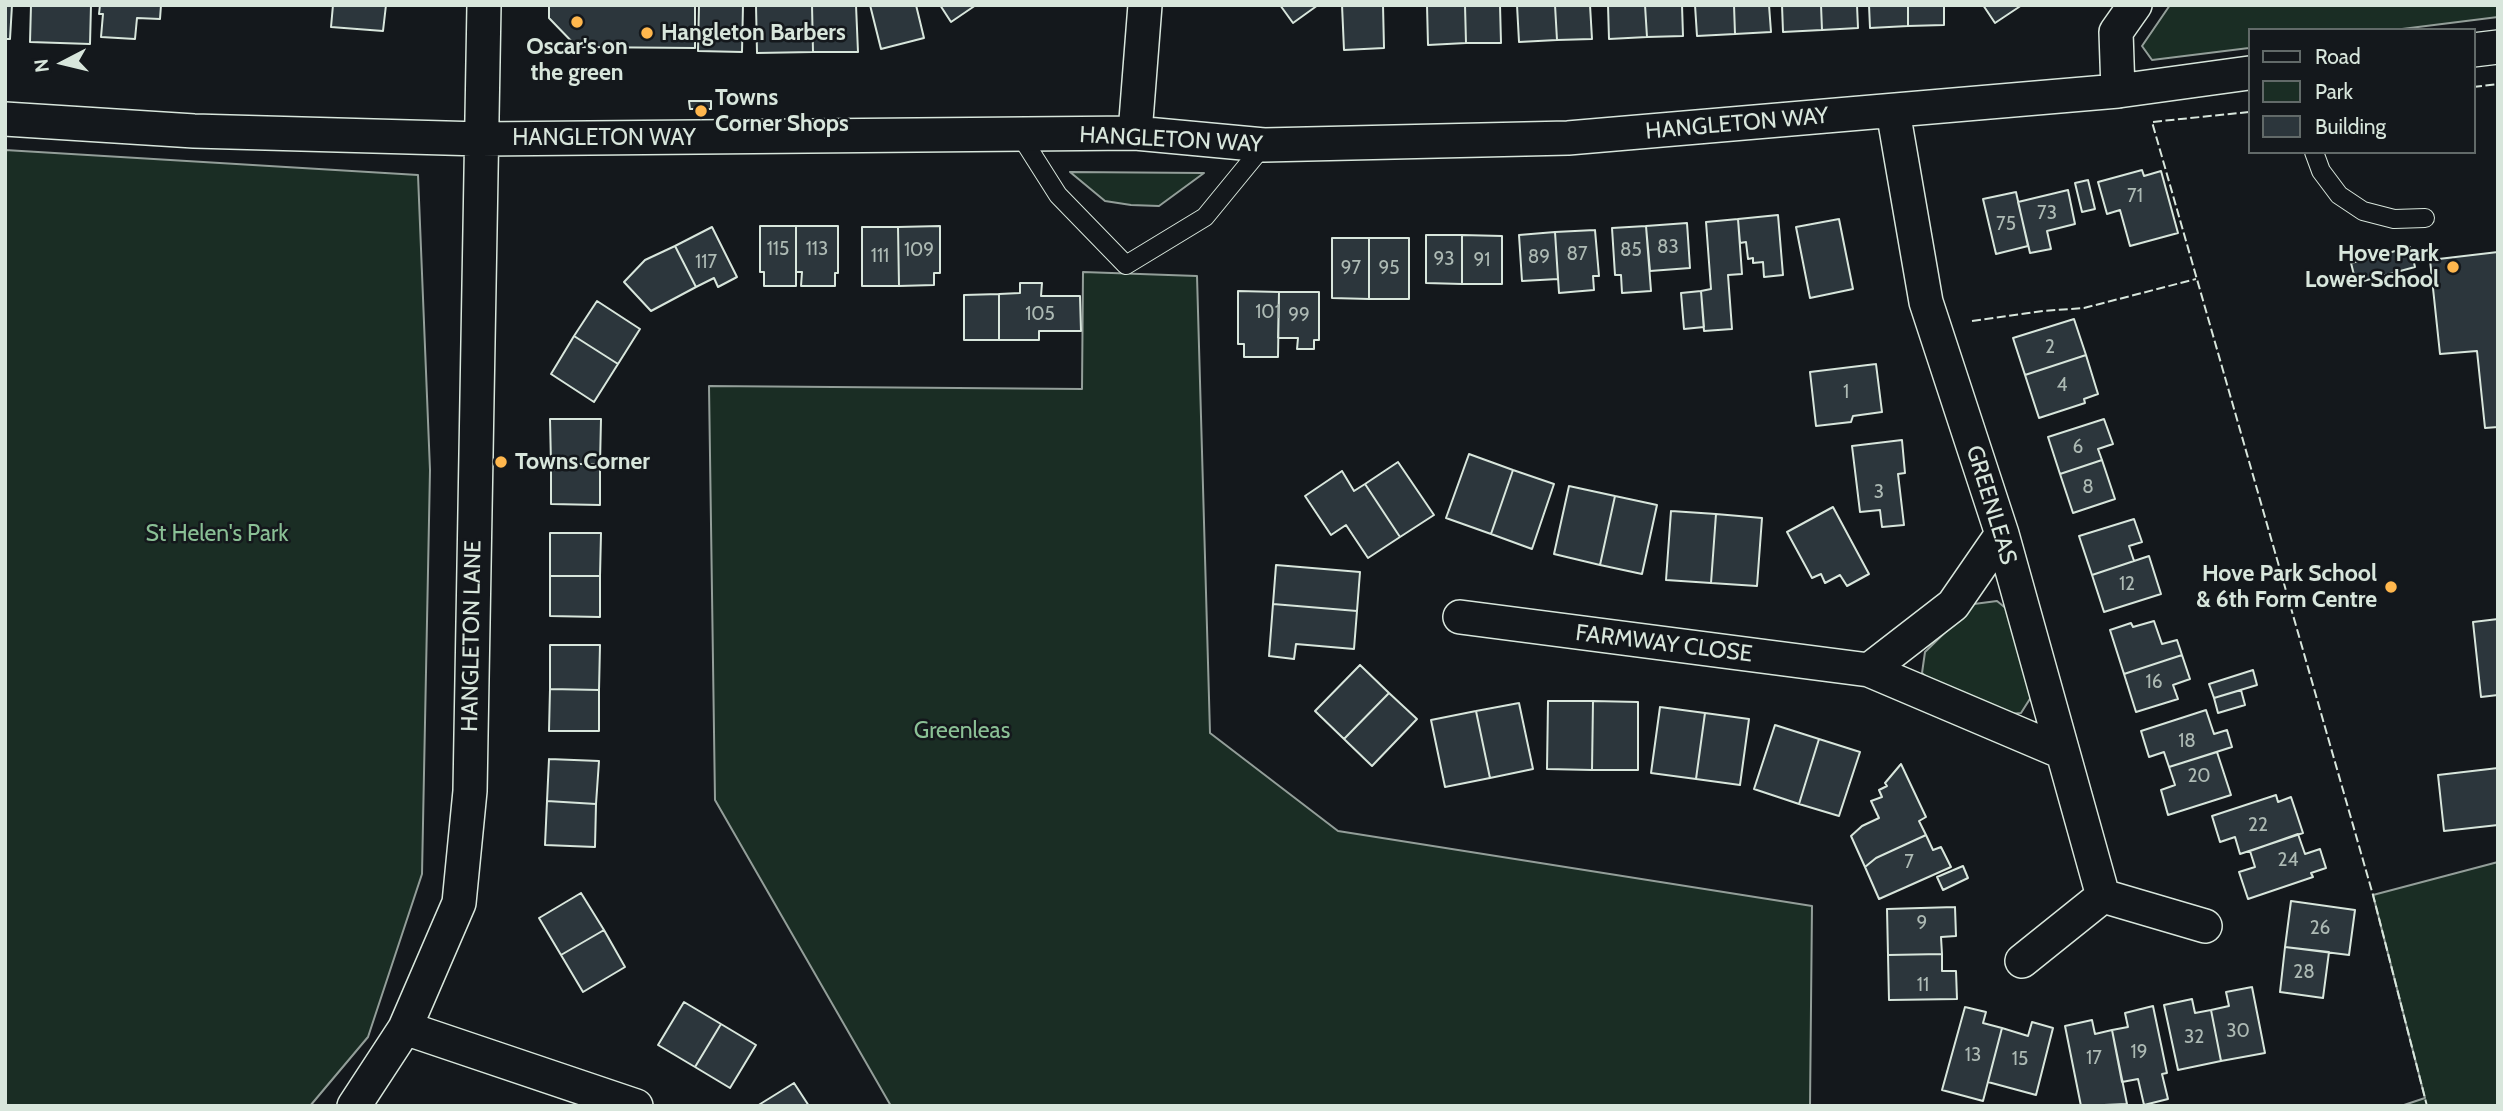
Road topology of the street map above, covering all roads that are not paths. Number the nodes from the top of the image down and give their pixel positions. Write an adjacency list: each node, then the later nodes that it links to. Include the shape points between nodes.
1 (484, 5): 12 (street, HANGLETON LANE)
2 (1145, 5): 10 (street)
3 (2136, 5): 7 (street, via 2116,32)
4 (2498, 47): 5 (street)
5 (2475, 50)
6 (2248, 73): 7 (street, HANGLETON WAY)
7 (2118, 91): 8 (street, HANGLETON WAY)
8 (1893, 111): 13 (street, HANGLETON WAY, via 1568,138); 16 (street, GREENLEAS, via 1926,302)
9 (5, 119): 12 (street, HANGLETON WAY, via 194,131)
10 (1135, 133): 11 (street, HANGLETON WAY); 13 (street, HANGLETON WAY)
11 (1020, 135): 12 (street, HANGLETON WAY); 13 (lane, via 1058,195 1126,265 1205,217)
12 (481, 139): 23 (street, HANGLETON LANE, via 470,791 459,903)
13 (1264, 145)
14 (2315, 154): 15 (lane, via 2339,195 2363,211 2394,219)
15 (2425, 218)
16 (2002, 534): 18 (street, via 1953,606); 19 (street, GREENLEAS)
17 (1460, 617): 18 (street, FARMWAY CLOSE)
18 (1869, 670): 19 (street, FARMWAY CLOSE)
19 (2062, 752): 20 (street, GREENLEAS)
20 (2103, 896): 21 (street); 22 (street)
21 (2205, 926)
22 (2022, 961)
23 (405, 1028): 24 (street, HANGLETON LANE); 25 (street)
24 (354, 1106)
25 (636, 1106)

